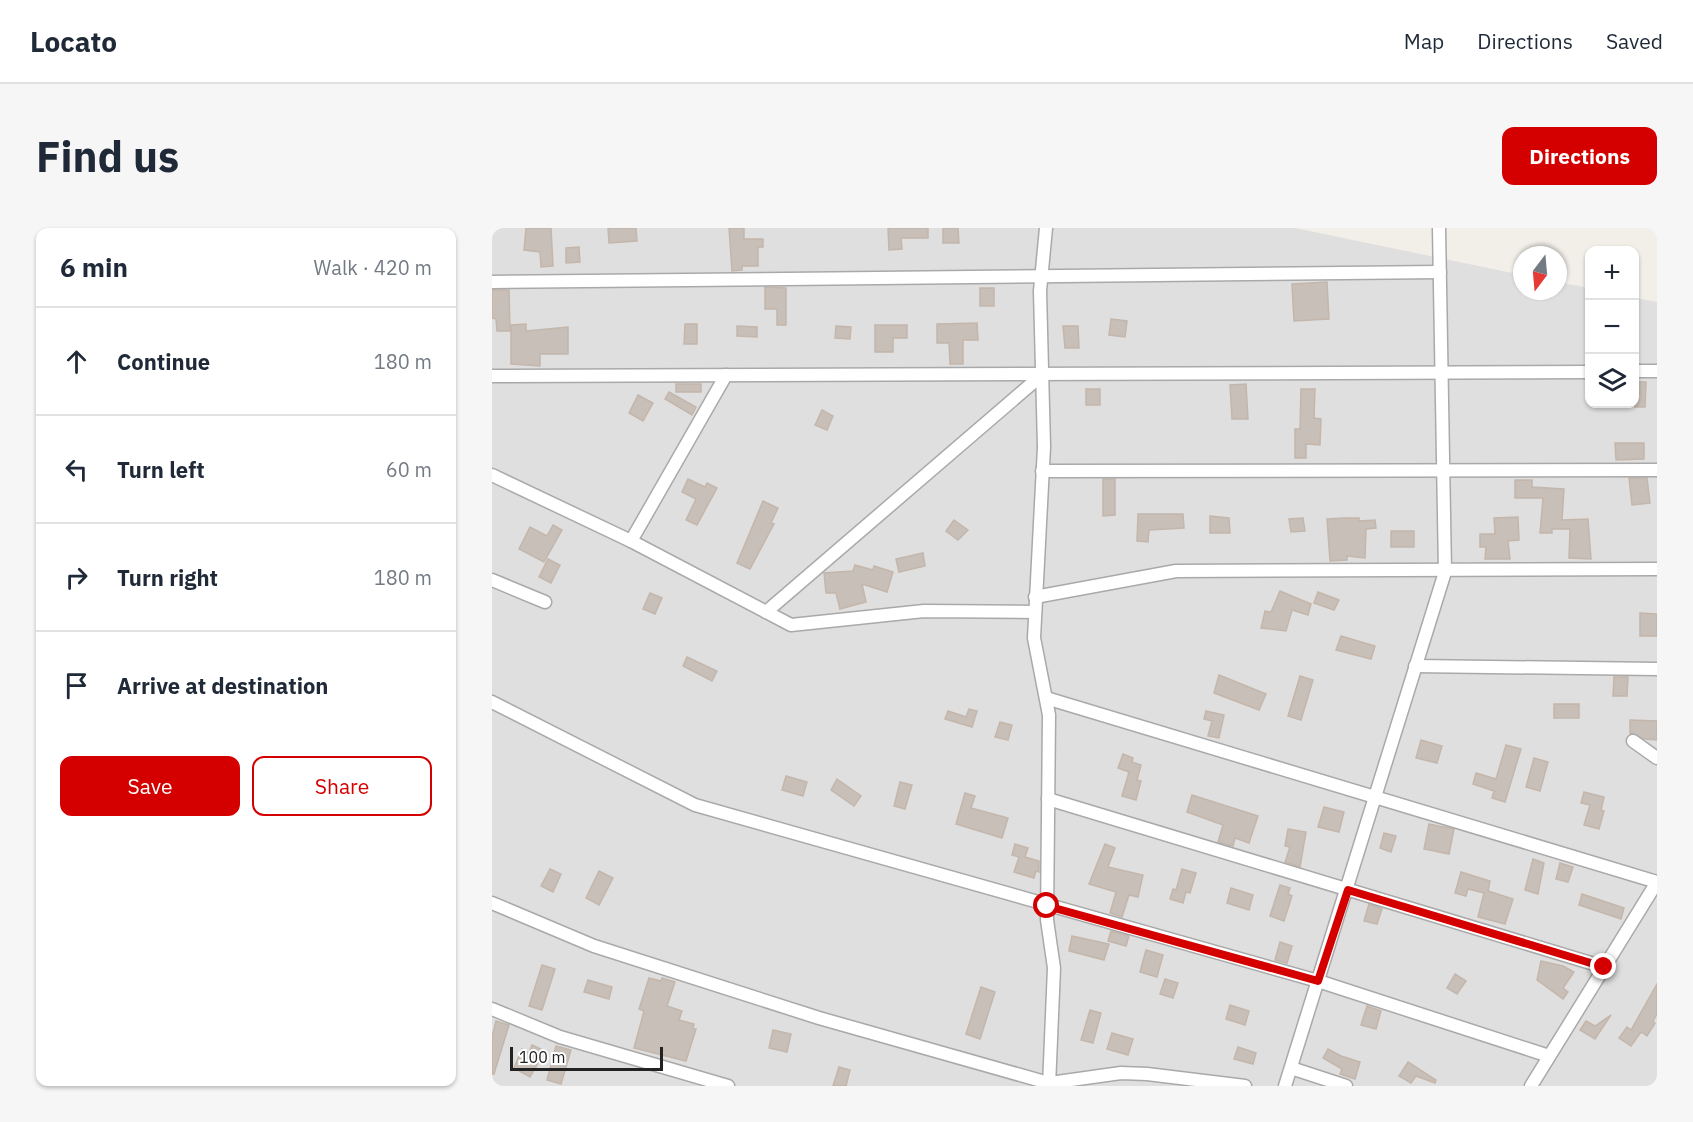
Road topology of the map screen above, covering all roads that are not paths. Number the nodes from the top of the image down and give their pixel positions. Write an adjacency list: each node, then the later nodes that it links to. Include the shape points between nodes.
1 (1046, 228): 4 (street)
2 (1439, 228): 3 (street)
3 (1440, 273): 4 (street); 8 (street)
4 (1042, 276): 5 (street); 10 (street)
5 (492, 282)
6 (1639, 371): 7 (street)
7 (1657, 371)
8 (1442, 372): 9 (street); 10 (street); 15 (street)
9 (1585, 372)
10 (1044, 374): 11 (street); 14 (street); 23 (street)
11 (726, 375): 12 (street); 17 (street)
12 (492, 376)
13 (1657, 470): 15 (street)
14 (1042, 471): 15 (street); 21 (street)
15 (1443, 472): 19 (street)
16 (492, 475): 17 (street)
17 (631, 541): 23 (street)
18 (1657, 569): 19 (street)
19 (1445, 572): 21 (street, via 1176,571); 25 (street)
20 (492, 580): 22 (street)
21 (1035, 597): 24 (street)
22 (545, 602)
23 (766, 612): 24 (street, via 791,625 924,611)
24 (1035, 612): 27 (street, via 1034,638)
25 (1415, 666): 26 (street); 31 (street)
26 (1657, 669)
27 (1046, 698): 31 (street); 32 (street)
28 (492, 702): 36 (street, via 695,805)
29 (1633, 741): 30 (street)
30 (1657, 758)
31 (1374, 795): 33 (street); 34 (street)
32 (1048, 799): 34 (street); 36 (street)
33 (1657, 882): 37 (street)
34 (1348, 890): 37 (street); 38 (street)
35 (492, 903): 42 (street, via 594,946 819,1018)
36 (1047, 906): 38 (street); 42 (street, via 1054,968)
37 (1604, 967): 40 (street)
38 (1318, 981): 40 (street); 41 (street)
39 (492, 1008): 43 (street, via 560,1037)
40 (1550, 1056): 47 (street)
41 (1291, 1068): 45 (street); 46 (street)
42 (1052, 1085): 44 (street, via 1121,1073)
43 (728, 1086)
44 (1245, 1086)
45 (1285, 1086)
46 (1346, 1086)
47 (1531, 1086)

